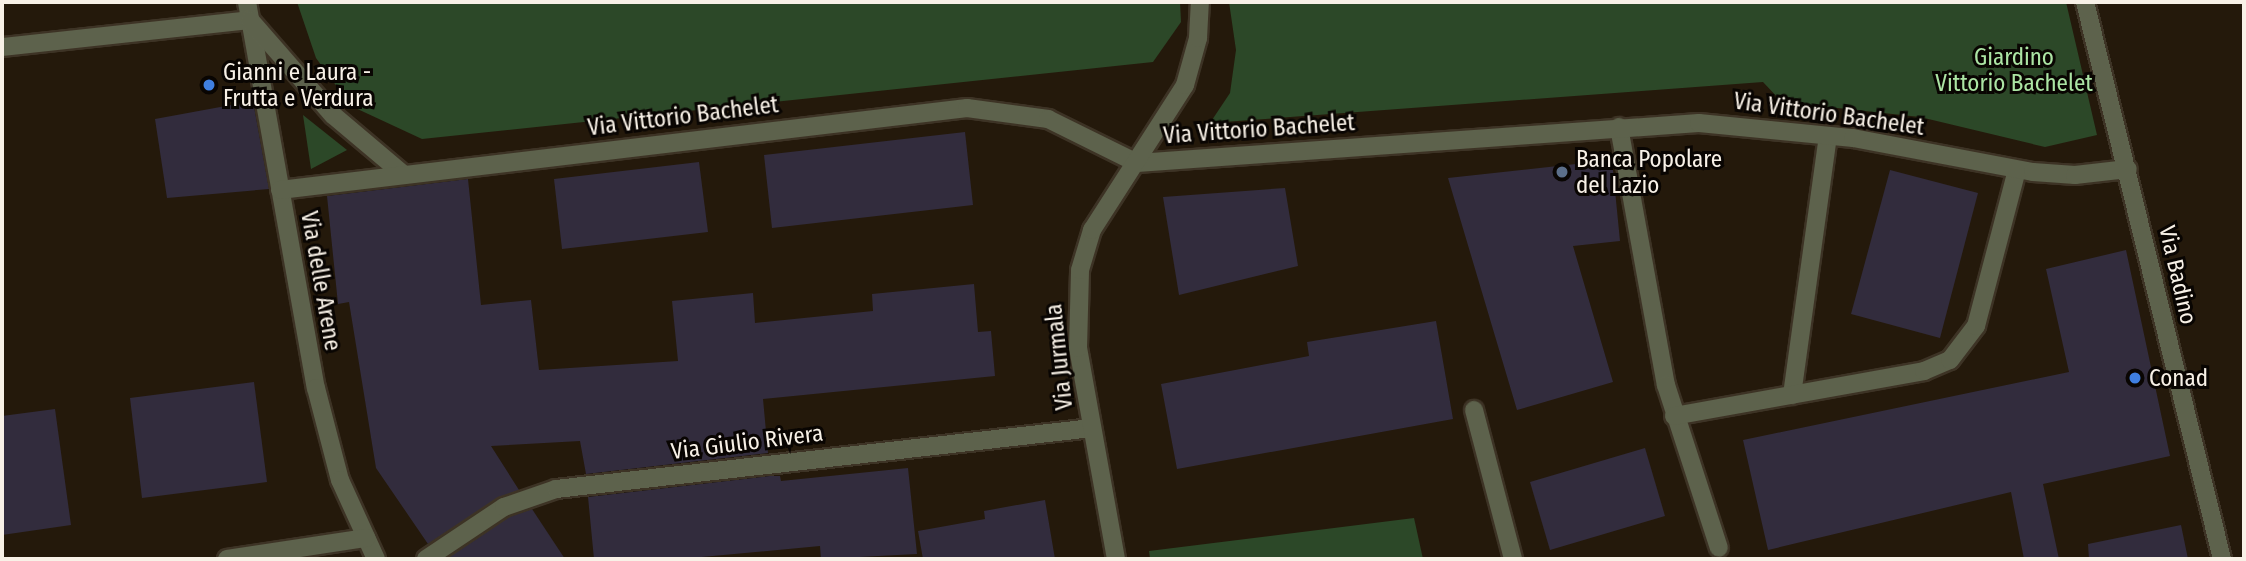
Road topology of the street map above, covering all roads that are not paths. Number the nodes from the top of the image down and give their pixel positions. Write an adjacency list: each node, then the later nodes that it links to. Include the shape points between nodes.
1 (247, 2): 4 (street, Via delle Arene)
2 (1200, 2): 8 (street, Via Jurmala, via 1198,38 1185,85)
3 (2085, 2): 9 (street, Via Badino)
4 (250, 20): 5 (street); 11 (street, via 333,115); 12 (street, Via delle Arene)
5 (2, 47)
6 (1619, 127): 7 (street, Via Vittorio Bachelet, via 1717,124); 8 (street, Via Vittorio Bachelet); 15 (street)
7 (1828, 135): 10 (street, Via Vittorio Bachelet); 13 (street)
8 (1136, 163): 11 (street, Via Vittorio Bachelet, via 1048,119 967,107); 16 (street, Via Jurmala, via 1092,230 1080,270 1076,324)
9 (2128, 169): 10 (street, Via Vittorio Bachelet, via 2075,175); 24 (street, Via Badino)
10 (2017, 170): 13 (street, via 1976,326 1962,349 1924,371)
11 (403, 174): 12 (street, Via Vittorio Bachelet)
12 (280, 190): 17 (street, Via delle Arene, via 326,429 340,480)
13 (1792, 395): 15 (street)
14 (1474, 410): 23 (street)
15 (1674, 416): 18 (street)
16 (1092, 428): 21 (street, Via Giulio Rivera, via 556,489 504,508); 22 (street, Via Jurmala)
17 (366, 538): 19 (street); 20 (street, Via delle Arene)
18 (1719, 548)
19 (227, 559)
20 (376, 559)
21 (426, 559)
22 (1115, 559)
23 (1513, 559)
24 (2222, 559)

